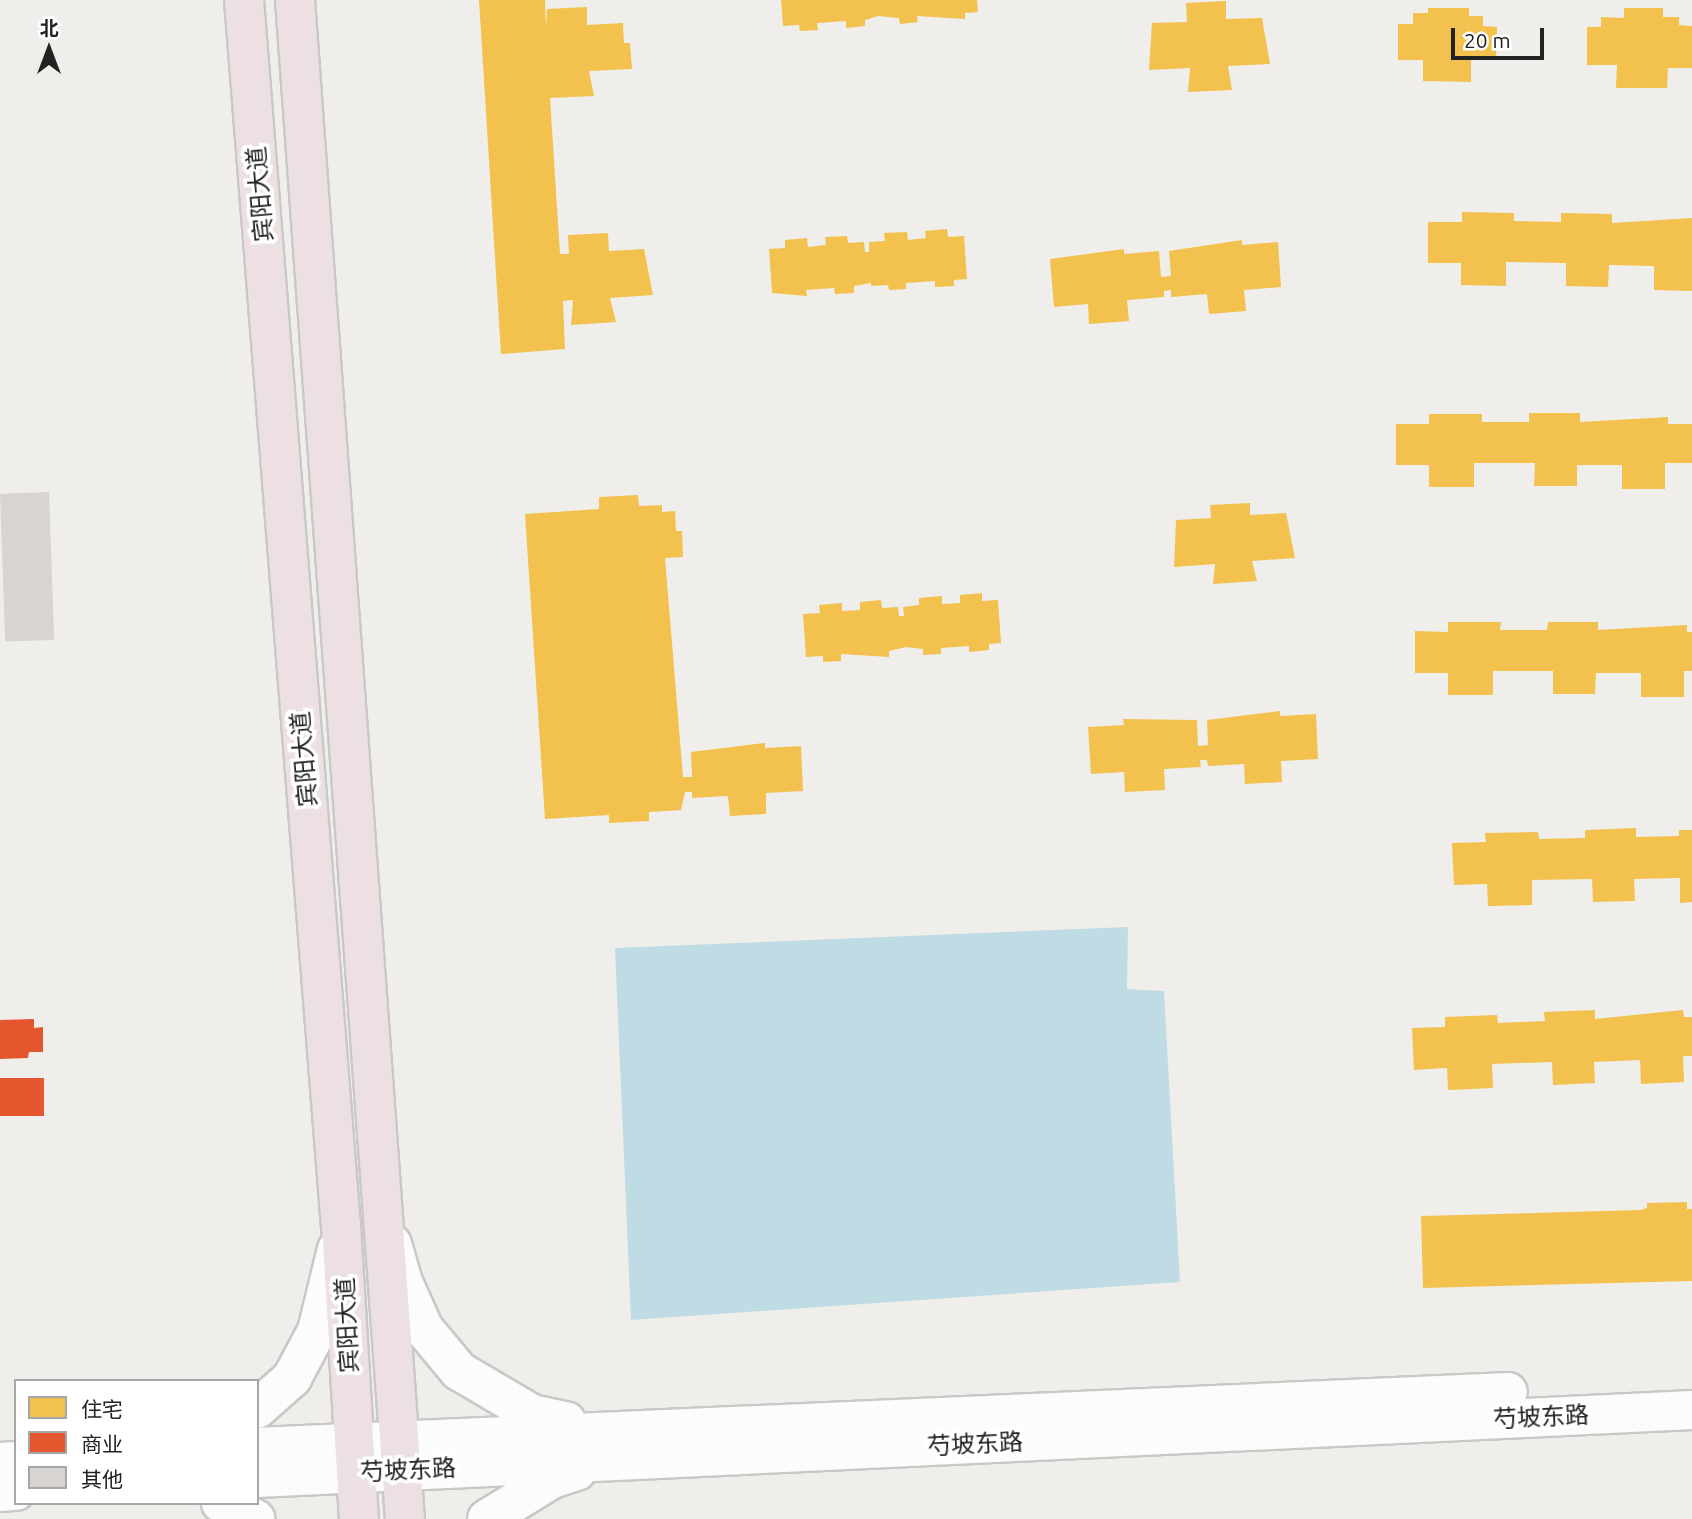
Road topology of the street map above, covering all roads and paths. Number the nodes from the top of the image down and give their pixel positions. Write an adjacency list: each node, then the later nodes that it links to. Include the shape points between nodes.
1 (244, 0): 3 (highway, 宾阳大道)
2 (295, 0): 4 (highway, 宾阳大道)
3 (341, 1226): 6 (street, via 317,1331 292,1378); 11 (highway, 宾阳大道)
4 (387, 1229): 8 (street, via 401,1280 424,1329 459,1371 532,1414); 10 (highway, 宾阳大道)
5 (1692, 1384): 8 (street, 芍坡东路)
6 (259, 1407)
7 (1692, 1410): 8 (street, 芍坡东路)
8 (607, 1445): 10 (street, 芍坡东路); 17 (street)
9 (259, 1447): 11 (street, 芍坡东路)
10 (401, 1455): 11 (street, 芍坡东路); 16 (highway, 宾阳大道)
11 (354, 1457): 12 (street, 芍坡东路); 15 (highway, 宾阳大道)
12 (259, 1478)
13 (225, 1505): 14 (street)
14 (255, 1519)
15 (359, 1519)
16 (405, 1519)
17 (487, 1519)

